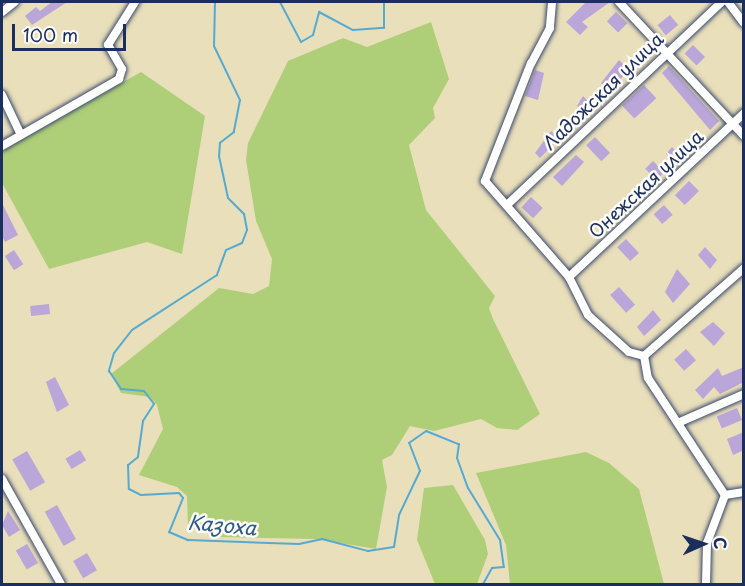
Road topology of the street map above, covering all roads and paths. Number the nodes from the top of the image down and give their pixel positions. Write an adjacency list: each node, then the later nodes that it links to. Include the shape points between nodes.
1 (15, 2): 7 (street)
2 (135, 2): 13 (street, via 108,45 122,69 119,79)
3 (552, 2): 16 (street, via 550,28 485,177)
4 (620, 2): 9 (street)
5 (722, 2): 9 (street, Ладожская улица)
6 (728, 2): 8 (street)
7 (2, 12)
8 (744, 23)
9 (666, 51): 12 (street); 16 (street, Ладожская улица)
10 (2, 95): 13 (street)
11 (744, 113): 12 (street, Онежская улица)
12 (732, 124): 14 (street); 18 (street, Онежская улица)
13 (21, 135): 15 (street)
14 (744, 136)
15 (2, 146)
16 (507, 205): 18 (street)
17 (744, 268): 19 (street)
18 (569, 277): 19 (street, via 588,315 629,352)
19 (644, 356): 21 (street, via 648,378)
20 (744, 394): 21 (street)
21 (680, 422): 24 (street)
22 (2, 479): 25 (street)
23 (744, 492): 24 (street)
24 (725, 495): 26 (street, via 707,543)
25 (61, 585)
26 (706, 585)

